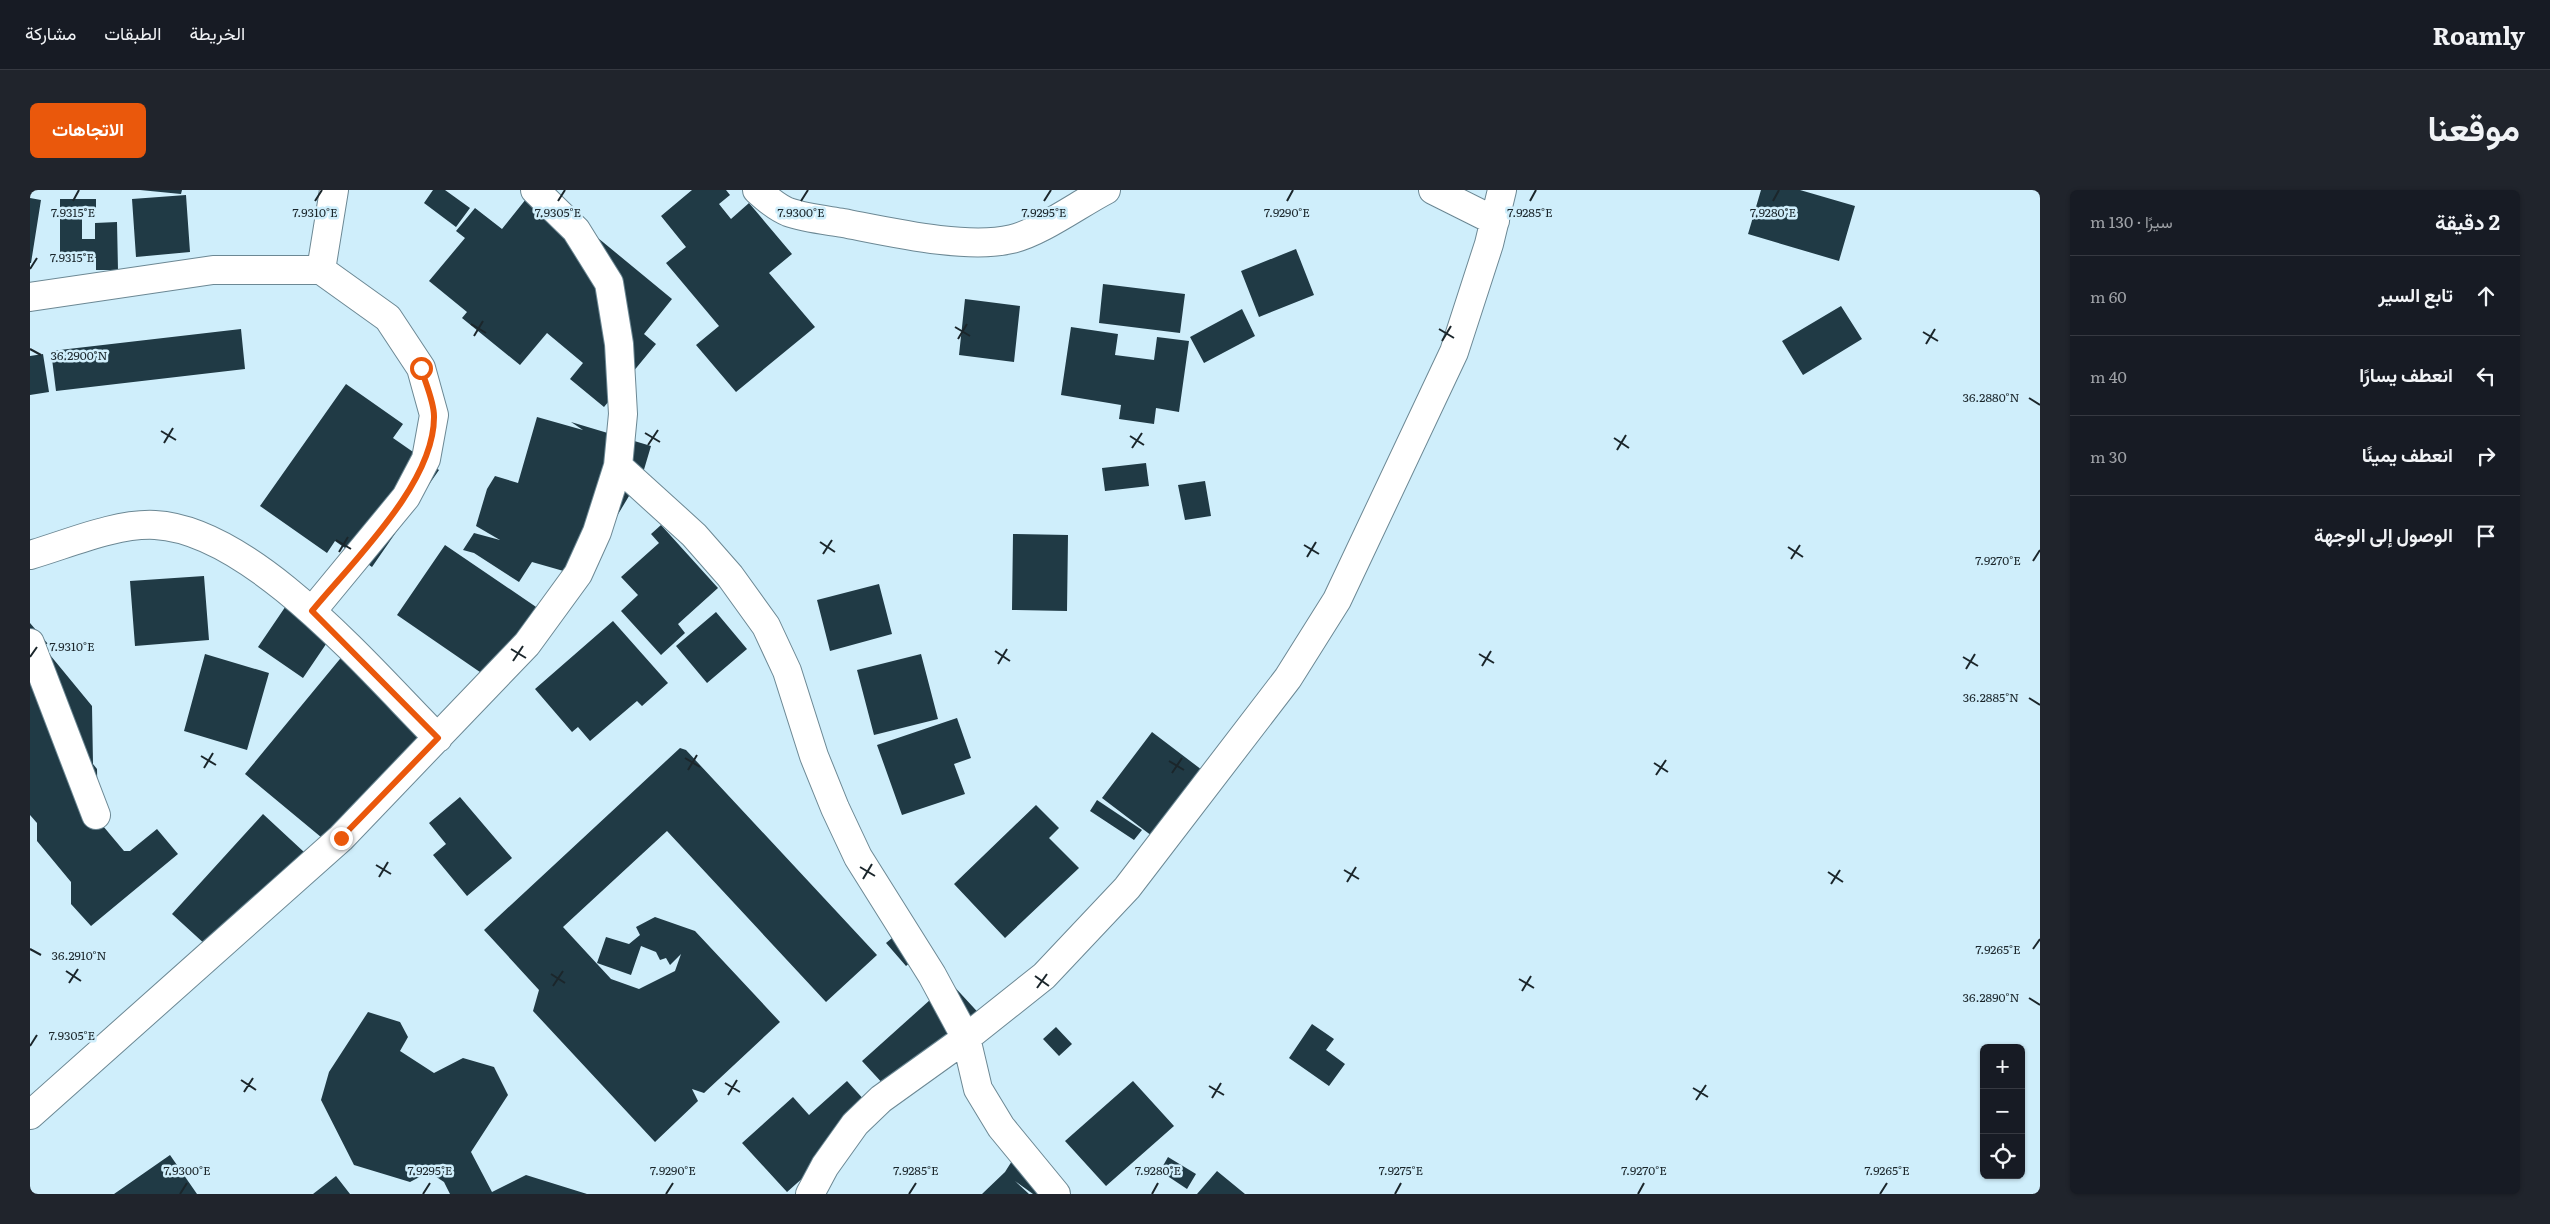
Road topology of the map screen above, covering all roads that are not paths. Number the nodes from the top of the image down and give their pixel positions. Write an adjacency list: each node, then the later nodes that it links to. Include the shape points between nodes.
1 (334, 190): 8 (street)
2 (535, 190): 10 (street, via 576,230 609,283 619,344 623,414)
3 (757, 190): 4 (street, via 787,212 905,235 989,243 1023,235)
4 (1106, 190)
5 (1433, 190): 7 (street)
6 (1502, 190): 7 (street)
7 (1495, 221): 16 (street, via 1454,352 1337,600 1288,678 1127,888 1044,976)
8 (321, 270): 9 (street, via 213,270); 12 (street, via 388,318 421,368 434,415 426,459 406,497)
9 (30, 297)
10 (618, 466): 14 (street, via 597,532 578,574 527,644); 16 (street, via 694,536 730,576 766,626 787,671 814,756 858,857 928,967)
11 (30, 555): 12 (street, via 123,527 155,525 186,530 250,562)
12 (312, 611): 14 (street)
13 (30, 642): 15 (street)
14 (438, 738): 17 (street, via 341,838)
15 (96, 815)
16 (966, 1038): 18 (street, via 881,1099 855,1124 825,1166); 19 (street, via 978,1089 1001,1127)
17 (30, 1115)
18 (810, 1194)
19 (1056, 1194)

